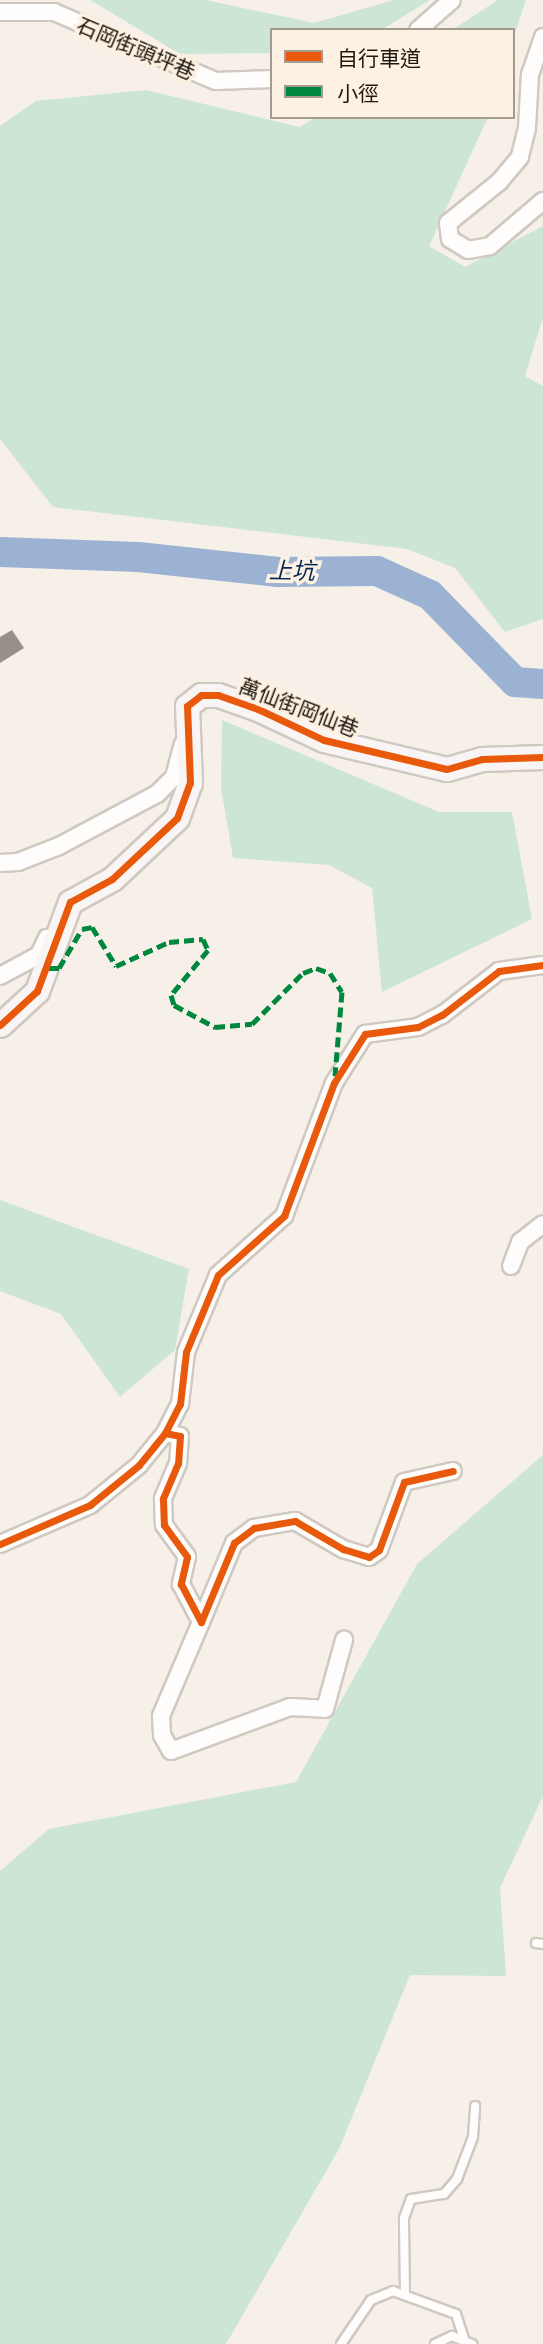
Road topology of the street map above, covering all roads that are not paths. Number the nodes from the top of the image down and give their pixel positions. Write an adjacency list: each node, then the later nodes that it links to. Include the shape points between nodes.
1 (452, 0): 3 (street)
2 (0, 12): 5 (street, 石岡街頭坪巷, via 54,12 216,82)
3 (420, 28)
4 (543, 37): 6 (street, via 530,74 520,157 499,182 448,223 450,239 468,250 490,246)
5 (270, 79)
6 (543, 201)
7 (187, 728): 8 (street, 萬仙街岡仙巷, via 187,706 201,695 218,695 324,740 447,769 482,759); 9 (street, via 174,777 157,794 59,846 18,862); 10 (street, 萬仙街岡仙巷, via 190,783 177,818 112,879 70,902)
8 (543, 757)
9 (0, 863)
10 (60, 920): 12 (street, via 53,924 39,955); 13 (street, 萬仙街岡仙巷, via 49,968 37,991)
11 (543, 965): 16 (street, via 499,971 442,1015 418,1027 365,1034 334,1083 284,1216 218,1275 186,1352 180,1404)
12 (0, 976)
13 (0, 1025)
14 (543, 1224): 15 (street, via 520,1242)
15 (511, 1266)
16 (165, 1433): 18 (street, via 115,1489 65,1519); 19 (street, via 180,1436 178,1463 163,1499 164,1525 187,1557 181,1584)
17 (453, 1471): 19 (street, via 404,1482 379,1550 369,1557 344,1549 295,1521 254,1528 234,1543)
18 (0, 1544)
19 (201, 1622): 20 (street, via 161,1716 162,1735 171,1751 290,1706 325,1709)
20 (344, 1640)
21 (475, 2106): 22 (lane, via 473,2137 457,2179 444,2194 411,2199 404,2218)
22 (405, 2294): 23 (lane, via 456,2314); 24 (lane, via 393,2291 371,2300 359,2324)
23 (468, 2341): 25 (lane, via 452,2336)
24 (341, 2344)
25 (435, 2344)

